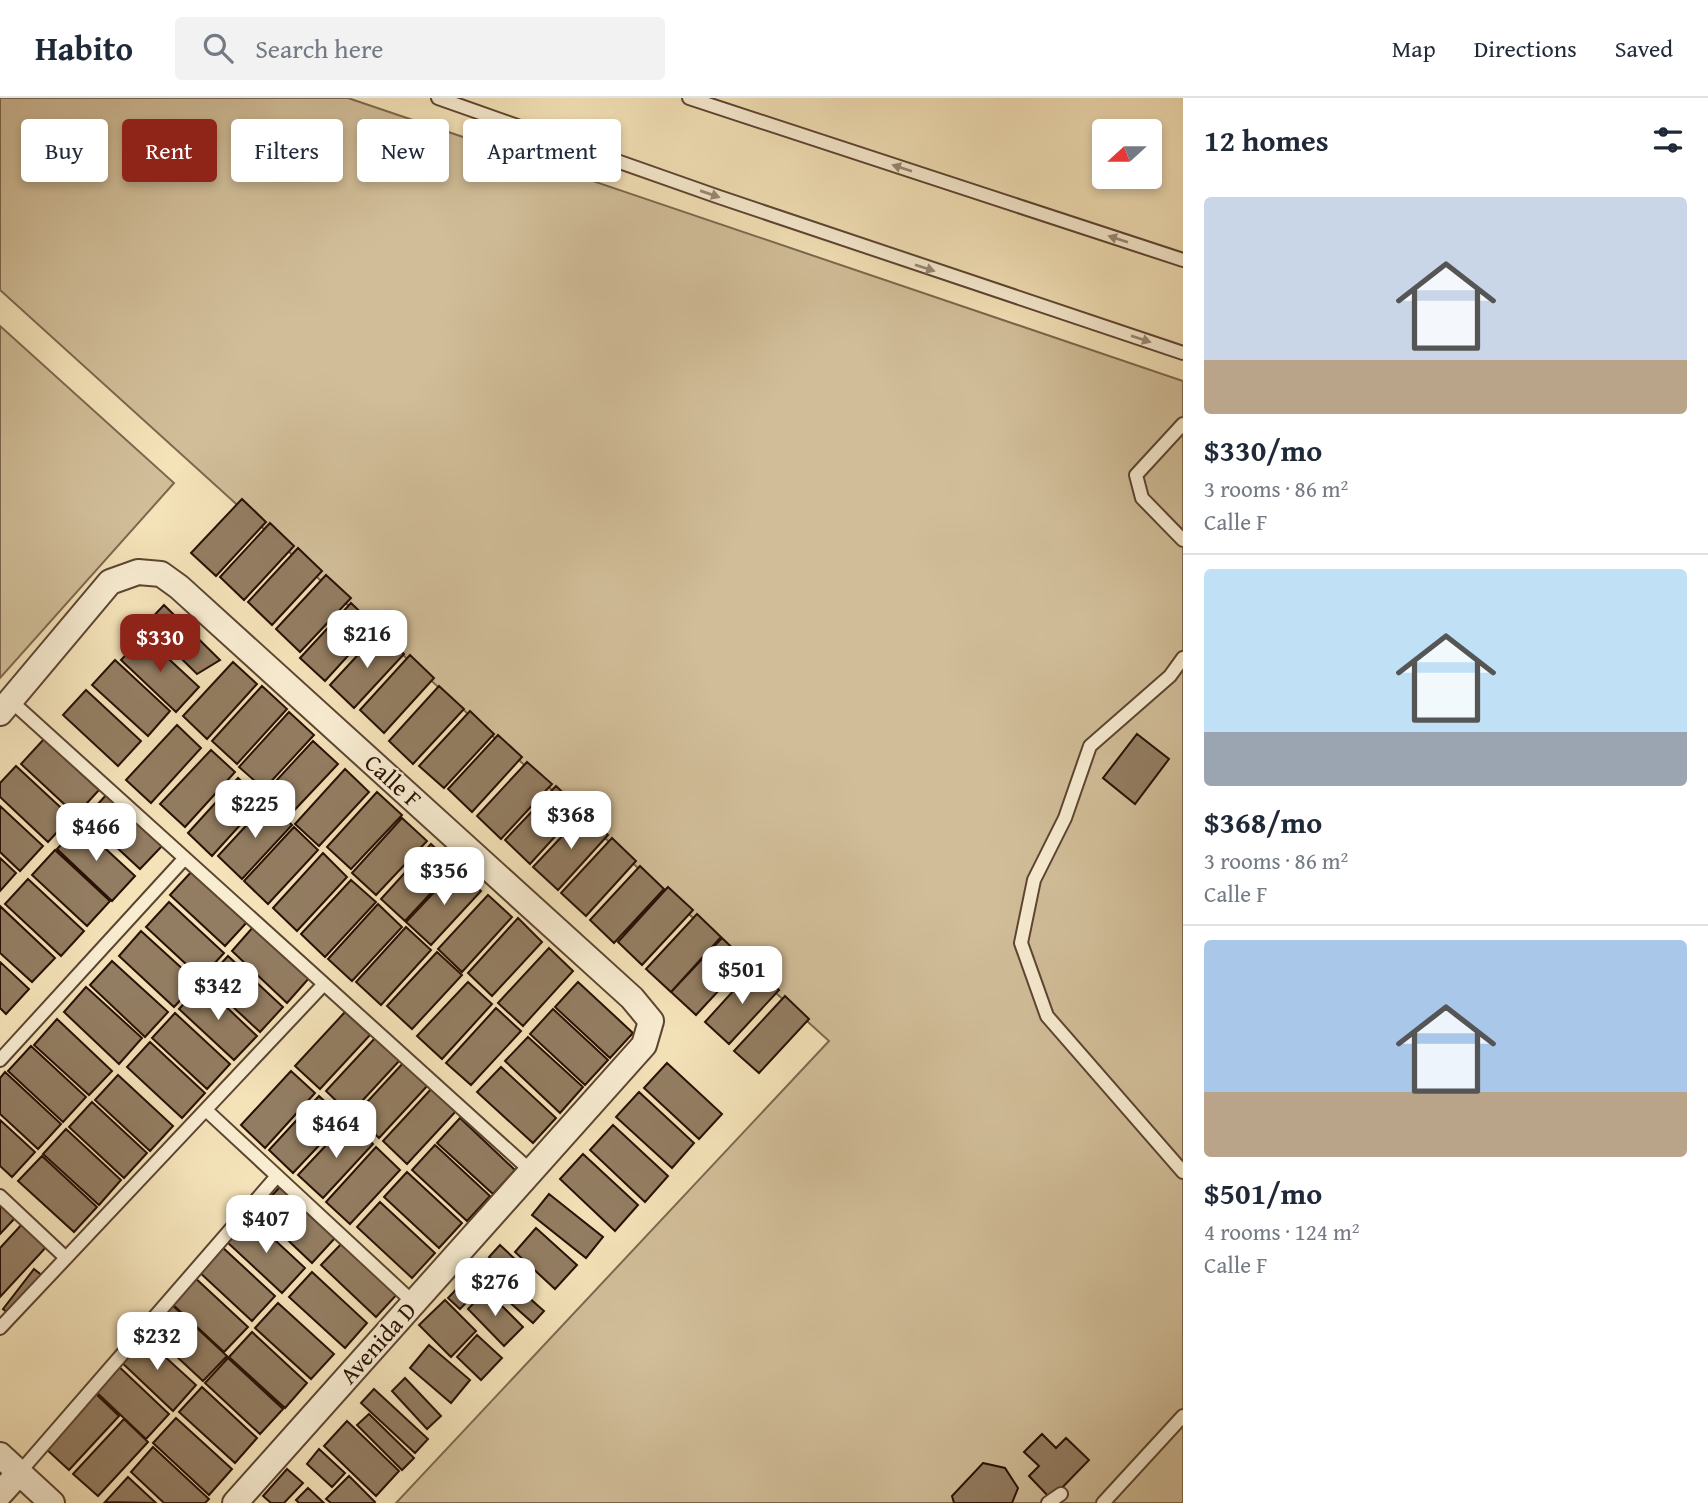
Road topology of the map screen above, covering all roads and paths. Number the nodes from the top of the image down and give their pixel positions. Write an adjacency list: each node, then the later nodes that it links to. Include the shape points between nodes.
1 (438, 98): 4 (lane, one-way to 4)
2 (689, 98): 3 (lane, one-way to 2)
3 (1183, 260)
4 (1183, 353)
5 (1183, 424): 6 (lane, via 1136,475 1142,498)
6 (1183, 540)
7 (1183, 658): 15 (lane, via 1170,676 1090,746 1065,818 1034,880 1021,943 1046,1016)
8 (5, 707): 9 (lane); 11 (street, Calle F, via 110,582 138,572 161,574 622,989)
9 (184, 859): 10 (lane); 12 (lane)
10 (324, 984): 13 (lane); 14 (lane)
11 (651, 1021): 14 (street, Avenida D, via 644,1045)
12 (0, 1060)
13 (206, 1110): 16 (lane); 18 (lane)
14 (531, 1171): 19 (street, Avenida D)
15 (1183, 1172)
16 (278, 1176): 19 (lane); 23 (lane)
17 (0, 1196): 18 (lane)
18 (66, 1258): 20 (lane)
19 (414, 1303): 27 (street, Avenida D)
20 (0, 1328)
21 (1183, 1416): 29 (lane)
22 (0, 1455): 23 (street)
23 (19, 1473): 24 (street); 26 (street)
24 (0, 1494)
25 (1061, 1494): 28 (lane)
26 (52, 1503)
27 (235, 1503)
28 (1048, 1503)
29 (1103, 1503)

